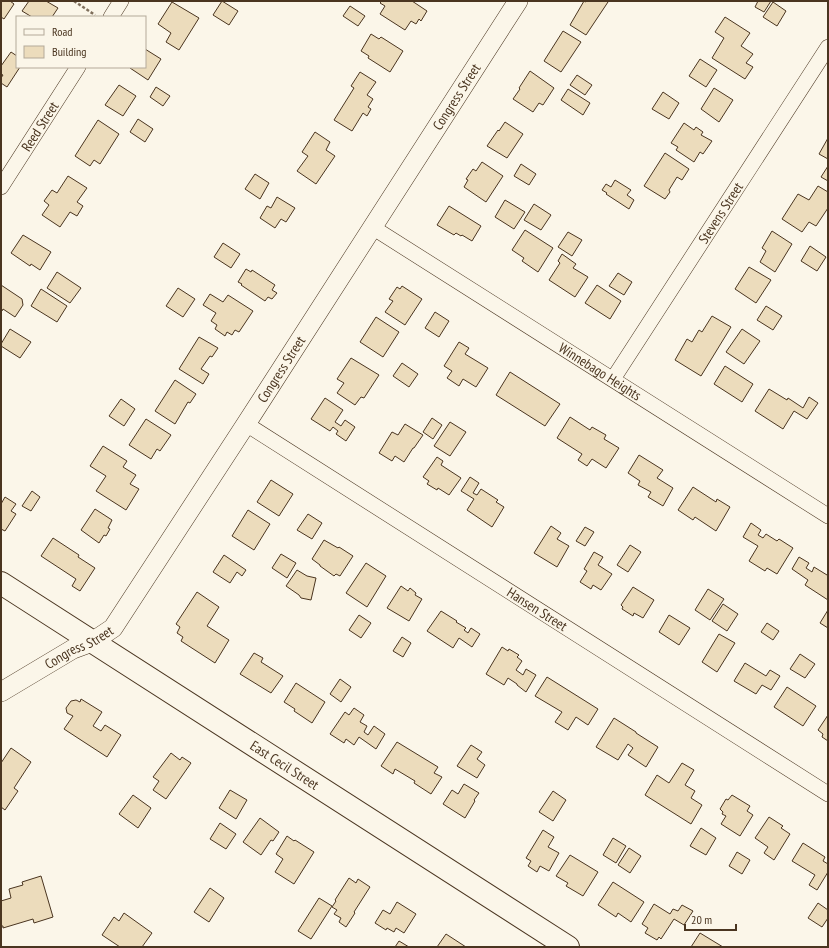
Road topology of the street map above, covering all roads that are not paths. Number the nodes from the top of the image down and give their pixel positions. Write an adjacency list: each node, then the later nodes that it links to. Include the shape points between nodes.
1 (121, 1): 3 (street)
2 (518, 1): 7 (street, Congress Street)
3 (112, 16)
4 (828, 47): 8 (street, Stevens Street)
5 (77, 68): 6 (street, Reed Street)
6 (1, 187)
7 (372, 227): 8 (street, Winnebago Heights); 9 (street, Congress Street)
8 (612, 379): 10 (street, Winnebago Heights)
9 (246, 424): 12 (street, Congress Street, via 113,628); 14 (street, Hansen Street)
10 (828, 516)
11 (1, 583): 12 (main road, East Cecil Street)
12 (92, 642): 13 (street, Congress Street, via 73,650); 15 (main road, East Cecil Street)
13 (1, 692)
14 (828, 794)
15 (568, 947)

